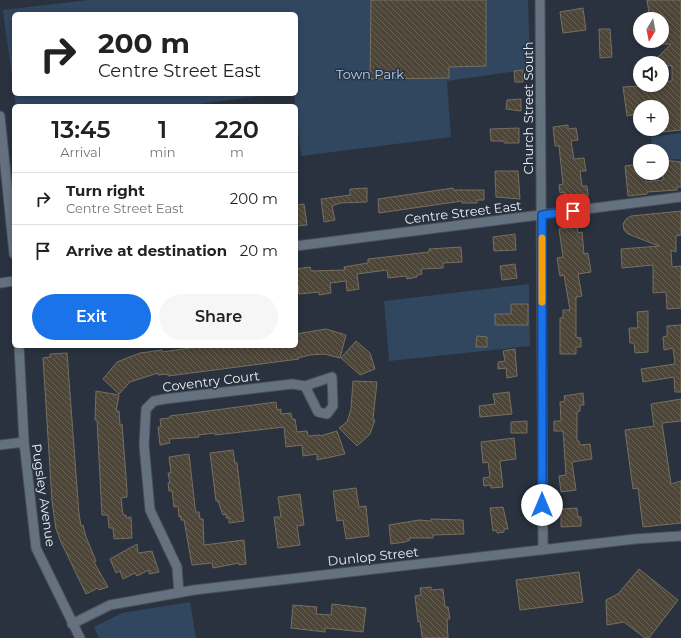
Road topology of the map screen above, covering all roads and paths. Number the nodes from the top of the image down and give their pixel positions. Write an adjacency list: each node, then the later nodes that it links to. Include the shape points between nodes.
1 (540, 0): 4 (street, Church Street South)
2 (0, 116): 5 (street)
3 (681, 197): 4 (street, Centre Street East)
4 (542, 215): 6 (street, Centre Street East); 14 (street, Church Street South)
5 (12, 234)
6 (298, 246)
7 (12, 281): 8 (street)
8 (0, 283)
9 (20, 348): 11 (street, Pugsley Avenue)
10 (305, 386): 15 (street, Coventry Court, via 292,384 165,399 154,401 146,409 144,445 150,510 177,567)
11 (24, 442): 12 (street); 16 (street, Pugsley Avenue, via 36,548)
12 (0, 445)
13 (681, 536): 14 (street, Dunlop Street)
14 (543, 550): 15 (street, Dunlop Street)
15 (179, 593): 16 (street, Dunlop Street, via 110,605)
16 (72, 624): 17 (street, Pugsley Avenue)
17 (80, 638)

